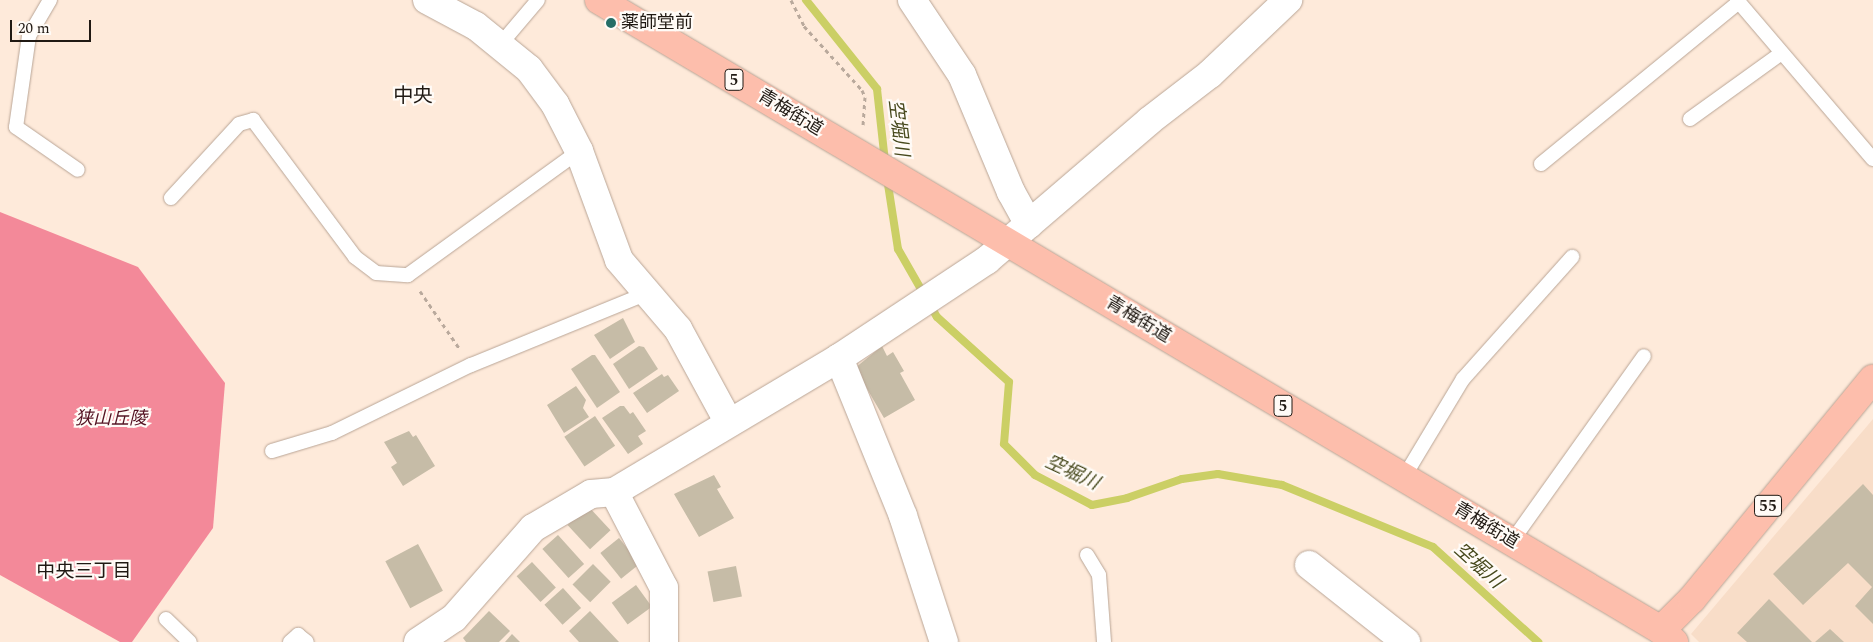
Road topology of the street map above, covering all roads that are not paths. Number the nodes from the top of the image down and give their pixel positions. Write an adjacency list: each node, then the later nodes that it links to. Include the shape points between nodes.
1 (50, 0): 14 (lane, via 29,36 16,126)
2 (427, 0): 8 (street, via 476,26)
3 (538, 0): 8 (lane)
4 (599, 0): 17 (main road, 青梅街道 / 5)
5 (912, 0): 16 (street, via 962,75 1011,192)
6 (1288, 0): 16 (street, via 1210,74 1149,121)
7 (1738, 1): 9 (lane); 13 (lane)
8 (499, 46): 11 (street, via 529,69 555,104)
9 (1780, 54): 10 (lane); 12 (lane)
10 (1690, 118)
11 (579, 151): 15 (lane, via 408,275 376,273 355,257 253,120 239,124); 19 (street, via 619,260)
12 (1873, 159)
13 (1541, 164)
14 (78, 170)
15 (171, 198)
16 (1029, 224): 17 (street)
17 (1008, 243): 21 (street); 25 (main road, 青梅街道 / 5)
18 (1572, 257): 25 (lane, via 1463,379)
19 (650, 292): 23 (street, via 678,328); 24 (lane, via 471,365 332,433)
20 (1644, 356): 27 (lane)
21 (839, 358): 23 (street); 37 (street, via 903,516)
22 (1873, 378): 31 (main road, 55)
23 (728, 422): 26 (street)
24 (272, 451)
25 (1404, 477): 27 (main road, 青梅街道 / 5)
26 (614, 492): 35 (street, via 591,494 533,528 454,618); 36 (street, via 664,588)
27 (1512, 541): 31 (main road, 青梅街道 / 5)
28 (1087, 556): 38 (lane, via 1099,575)
29 (1309, 565): 39 (street)
30 (166, 619): 32 (lane)
31 (1661, 638)
32 (190, 642)
33 (290, 642): 34 (lane, via 298,635)
34 (307, 642)
35 (418, 642)
36 (664, 642)
37 (944, 642)
38 (1104, 642)
39 (1406, 642)

